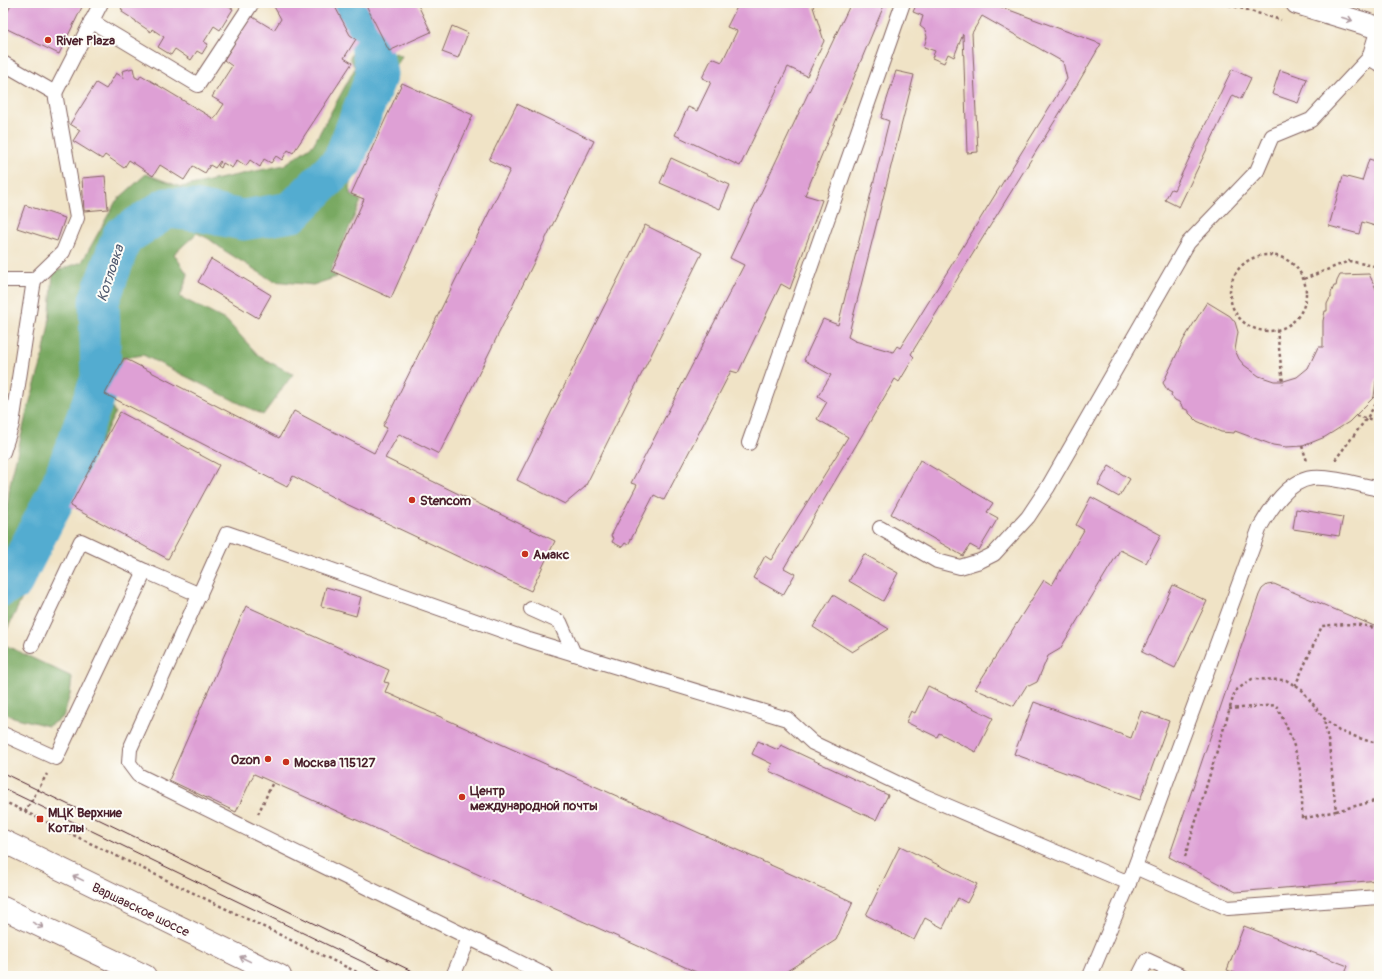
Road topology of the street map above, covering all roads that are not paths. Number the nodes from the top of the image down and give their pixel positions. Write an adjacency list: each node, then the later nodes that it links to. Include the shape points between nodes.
1 (101, 3): 5 (lane)
2 (252, 3): 5 (lane, via 198,85)
3 (903, 3): 12 (lane)
4 (1297, 3): 6 (main road, one-way to 6)
5 (91, 21): 9 (lane)
6 (1379, 28): 7 (lane)
7 (1374, 61): 15 (lane, via 1311,120 1272,136 1257,171 1188,243 1048,487 1028,517 994,554 960,567 937,562)
8 (3, 64): 9 (lane)
9 (55, 92): 11 (lane, via 77,218 63,252)
10 (3, 280): 11 (lane)
11 (34, 280): 13 (lane, via 12,424)
12 (749, 443)
13 (3, 452)
14 (1379, 489): 23 (lane, via 1312,478 1294,486 1271,508 1260,527)
15 (880, 528)
16 (145, 571): 17 (lane); 19 (lane, via 81,541); 21 (lane, via 56,758)
17 (200, 595): 20 (lane, via 227,532); 27 (lane, via 130,750 129,763 138,775)
18 (531, 609): 20 (lane, via 560,622)
19 (32, 645)
20 (574, 654): 24 (lane, via 787,719 813,743 922,795)
21 (3, 734)
22 (3, 841): 29 (main road, Варшавское шоссе, one-way to 22)
23 (1135, 867): 24 (lane); 25 (lane, via 1228,908)
24 (1129, 883): 32 (lane)
25 (1379, 897)
26 (3, 908): 28 (main road, one-way to 28)
27 (469, 938): 30 (lane); 31 (lane)
28 (145, 976)
29 (280, 976)
30 (453, 976)
31 (547, 976)
32 (1090, 976)
33 (1139, 976): 34 (lane, via 1147,960)
34 (1182, 976)

